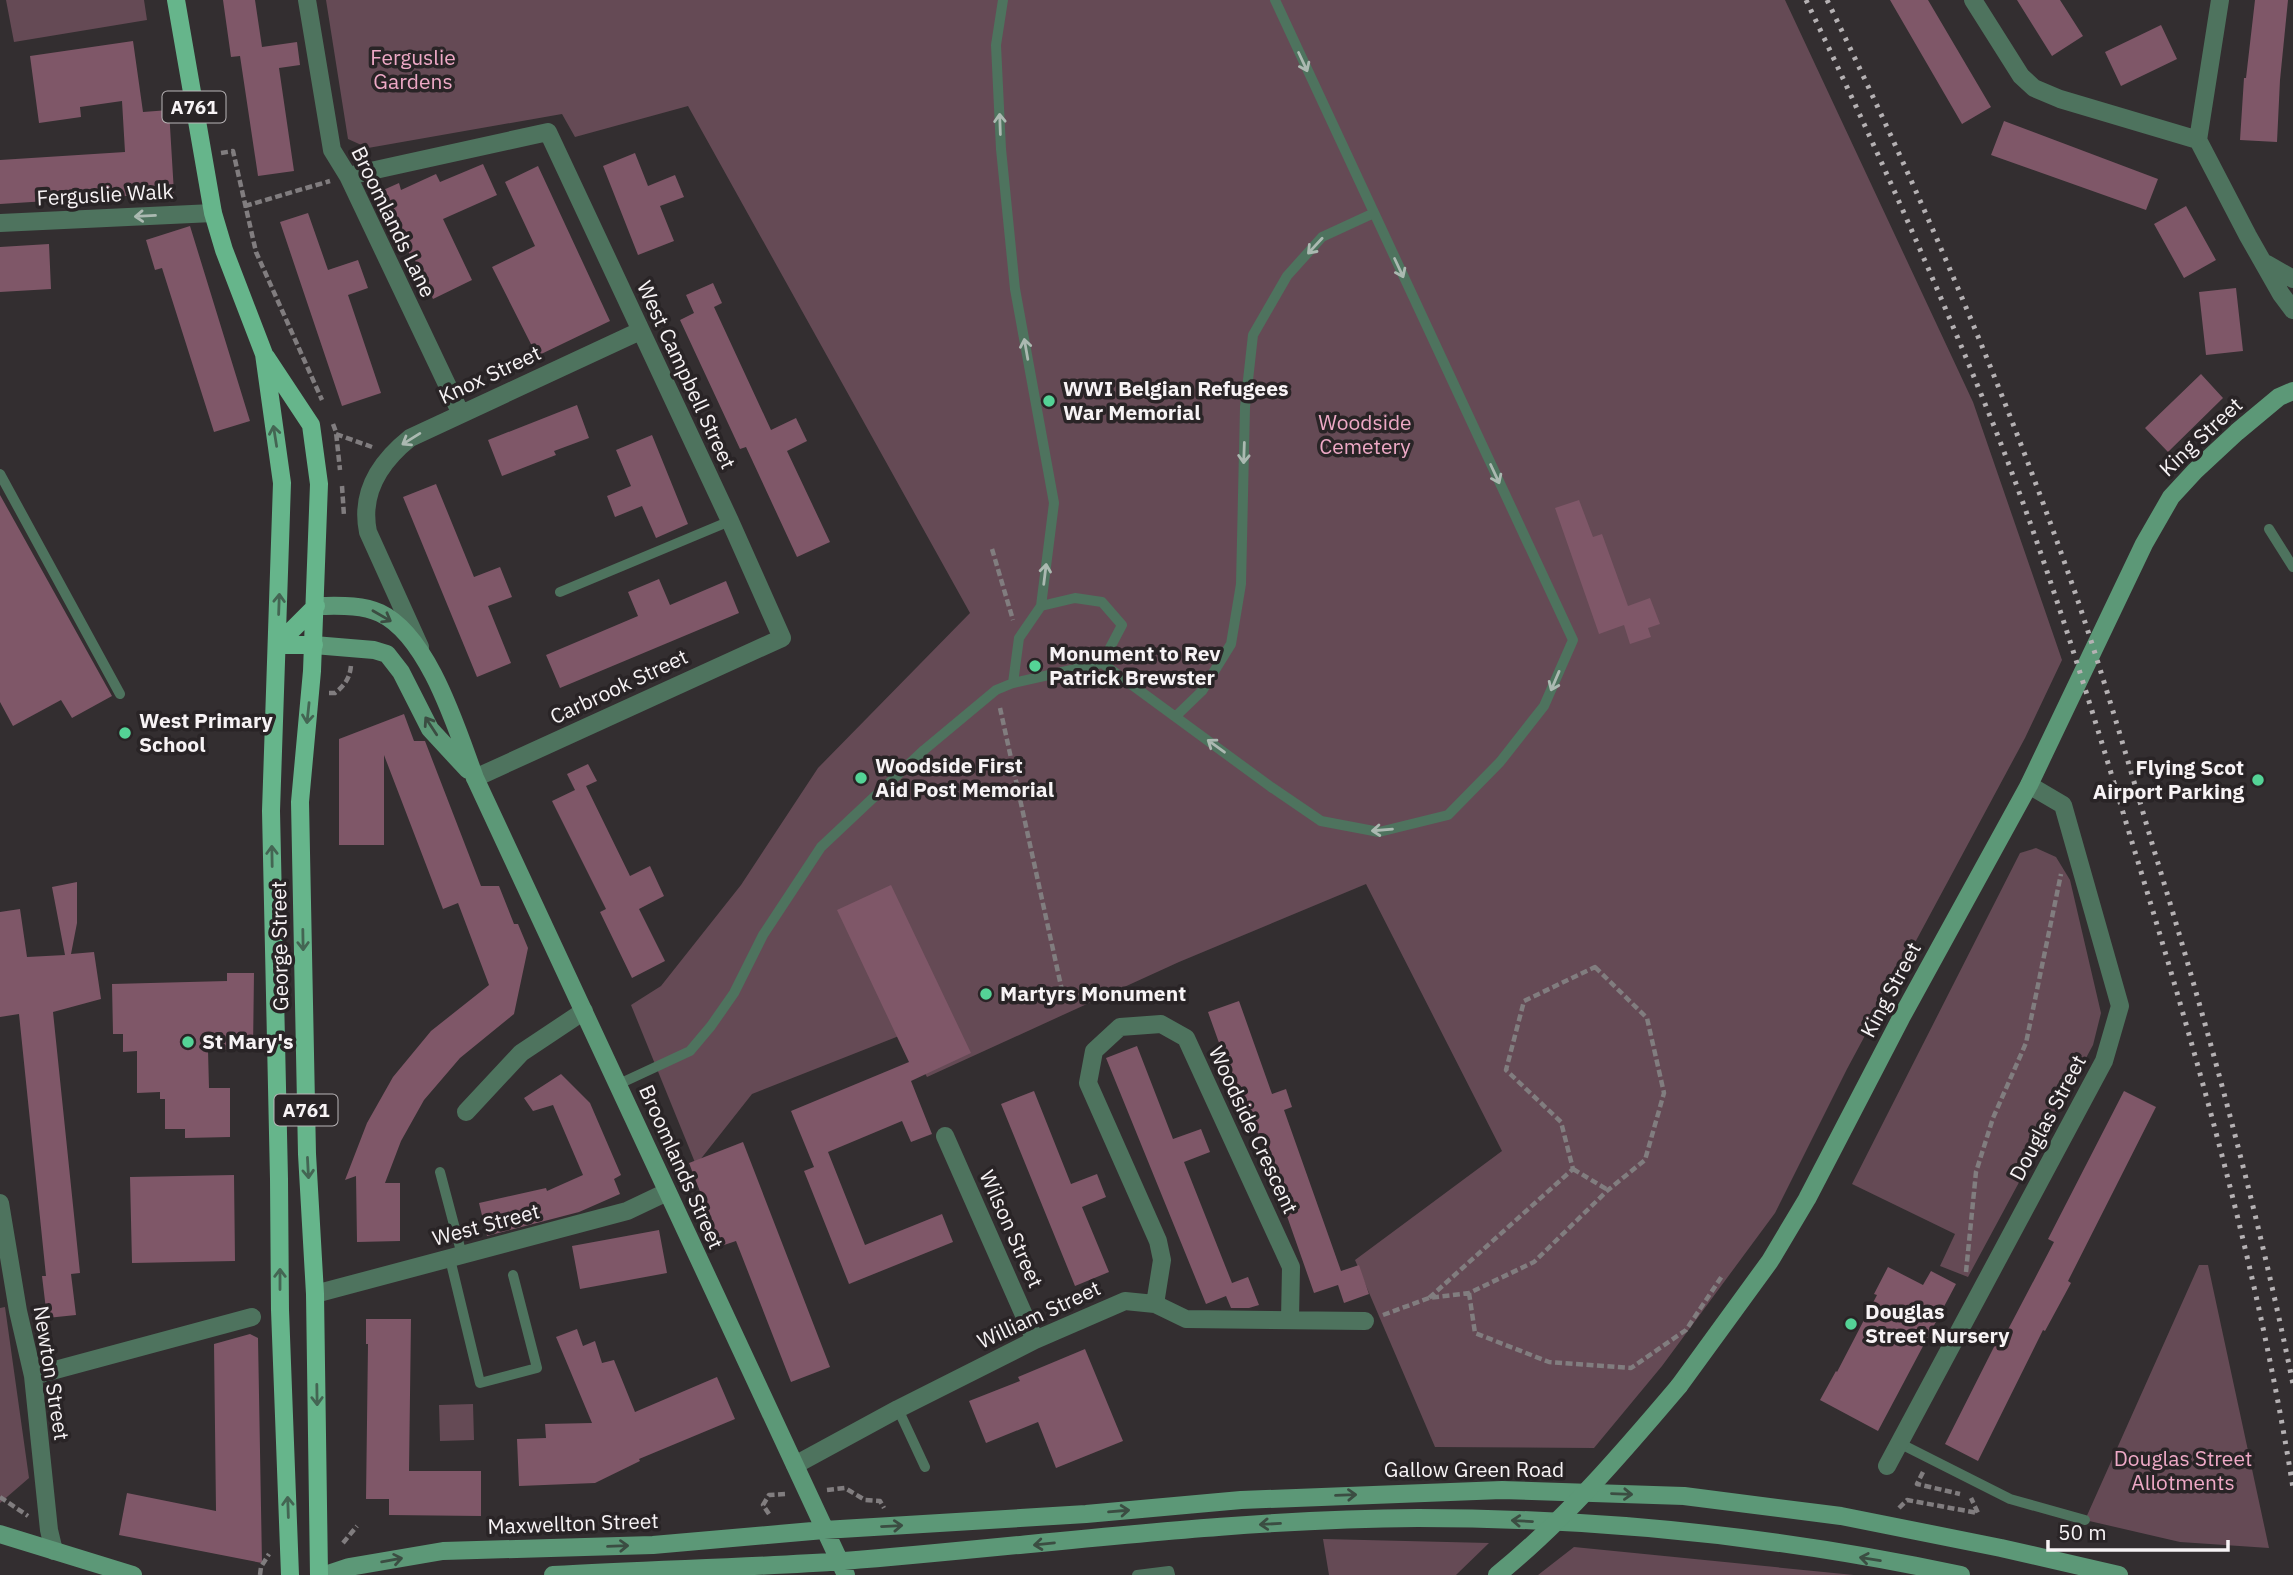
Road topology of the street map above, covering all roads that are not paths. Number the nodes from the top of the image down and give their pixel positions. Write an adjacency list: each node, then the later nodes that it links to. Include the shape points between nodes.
1 (176, 0): 9 (main road, A761)
2 (307, 0): 8 (street, Broomlands Lane, via 332,149)
3 (1003, 0): 27 (lane, one-way to 3, via 1055,503 1015,289 1000,149 996,45)
4 (1275, 0): 10 (lane, one-way to 10)
5 (1973, 0): 7 (street, via 2021,76 2034,88)
6 (2220, 0): 7 (street)
7 (2198, 140): 12 (street)
8 (348, 176): 15 (street, West Campbell Street, via 548,132); 19 (street, Broomlands Lane)
9 (213, 213): 11 (street, Ferguslie Walk, one-way to 11); 16 (main road, A761)
10 (1374, 213): 35 (lane, one-way to 35, via 1322,237 1287,276 1253,335 1245,407 1241,584 1231,644 1202,691); 35 (lane, one-way to 35, via 1573,640 1544,706 1500,762 1448,815 1379,832 1321,821)
11 (0, 223)
12 (2263, 262): 13 (street); 14 (street)
13 (2293, 279)
14 (2293, 310)
15 (640, 331): 19 (street, Knox Street); 22 (street, West Campbell Street)
16 (264, 354): 26 (main road, George Street / A761, via 311,425 319,484); 29 (main road, George Street / A761, one-way to 16, via 281,471)
17 (2293, 377): 18 (main road, King Street)
18 (2286, 394): 37 (main road, King Street, via 2228,439 2171,498 2144,544)
19 (461, 414): 21 (street, Knox Street, one-way to 21, via 410,438 381,465)
20 (0, 474): 34 (lane)
21 (374, 479): 31 (street, Broomlands Street, via 365,516 368,532)
22 (730, 521): 25 (lane); 28 (street, West Campbell Street)
23 (2269, 528): 24 (lane)
24 (2293, 567)
25 (560, 592)
26 (316, 606): 29 (main road); 30 (main road, George Street / A761); 31 (main road, Broomlands Street, one-way to 31, via 352,606 382,613)
27 (1041, 606): 32 (lane, via 1075,598 1102,602 1122,625); 33 (lane, via 1019,638)
28 (782, 638): 36 (street, Carbrook Street)
29 (277, 645): 30 (main road); 66 (main road, George Street / A761, one-way to 29, via 271,811)
30 (314, 645): 36 (main road, Broomlands Street, one-way to 30, via 430,729 387,654); 47 (main road, George Street / A761, one-way to 47, via 300,803 307,1154)
31 (423, 654): 36 (main road, Broomlands Street)
32 (1102, 663): 33 (lane); 35 (lane)
33 (1013, 683): 39 (lane, via 996,690 924,750 821,847 763,935 733,993 690,1051)
34 (120, 694)
35 (1175, 716)
36 (475, 778): 38 (main road, Broomlands Street)
37 (2029, 785): 55 (street, Douglas Street, via 2063,805 2120,1006 2104,1061); 72 (main road, King Street, bridge, via 1770,1261 1679,1386 1626,1449 1524,1554)
38 (584, 1012): 39 (main road, Broomlands Street); 40 (street, via 521,1053)
39 (619, 1084): 43 (main road, Broomlands Street)
40 (466, 1112)
41 (945, 1136): 52 (street, Wilson Street)
42 (440, 1172): 45 (lane)
43 (667, 1192): 45 (street, West Street, via 628,1212); 56 (main road, Broomlands Street)
44 (0, 1203): 53 (street, Newton Street)
45 (456, 1257): 46 (lane, via 480,1383 537,1368); 47 (street, West Street)
46 (513, 1275)
47 (315, 1294): 67 (main road, George Street / A761, one-way to 67)
48 (1155, 1304): 50 (street, William Street, via 1186,1319); 50 (street, Woodside Crescent, via 1162,1260 1158,1241 1088,1083 1094,1051 1120,1027 1161,1024 1186,1038 1291,1267); 52 (street, William Street, via 1125,1301)
49 (252, 1317): 53 (street)
50 (1290, 1320): 51 (street, William Street)
51 (1365, 1321)
52 (1035, 1340): 54 (street, William Street)
53 (33, 1376): 62 (street, Newton Street)
54 (898, 1409): 56 (street, William Street); 58 (lane)
55 (1899, 1443): 57 (street, Douglas Street); 59 (lane, via 2010,1499)
56 (794, 1465): 60 (main road, Broomlands Street)
57 (1887, 1466)
58 (925, 1467)
59 (2085, 1520)
60 (824, 1530): 63 (main road, Broomlands Street); 68 (main road, Maxwellton Street, one-way to 60, via 443,1551 653,1545); 74 (main road, Gallow Green Road, one-way to 74, via 1310,1496 1502,1490 1684,1496 1863,1520)
61 (0, 1534): 62 (main road)
62 (54, 1551): 65 (main road)
63 (842, 1568): 64 (main road); 73 (main road, one-way to 63, via 1779,1543 1685,1532 1417,1518 1220,1526)
64 (745, 1571): 69 (main road)
65 (132, 1575)
66 (290, 1575)
67 (319, 1575)
68 (325, 1575)
69 (553, 1575)
70 (1138, 1575): 71 (lane, via 1169,1571)
71 (1170, 1575)
72 (1497, 1575)
73 (1961, 1575)
74 (2119, 1575)

